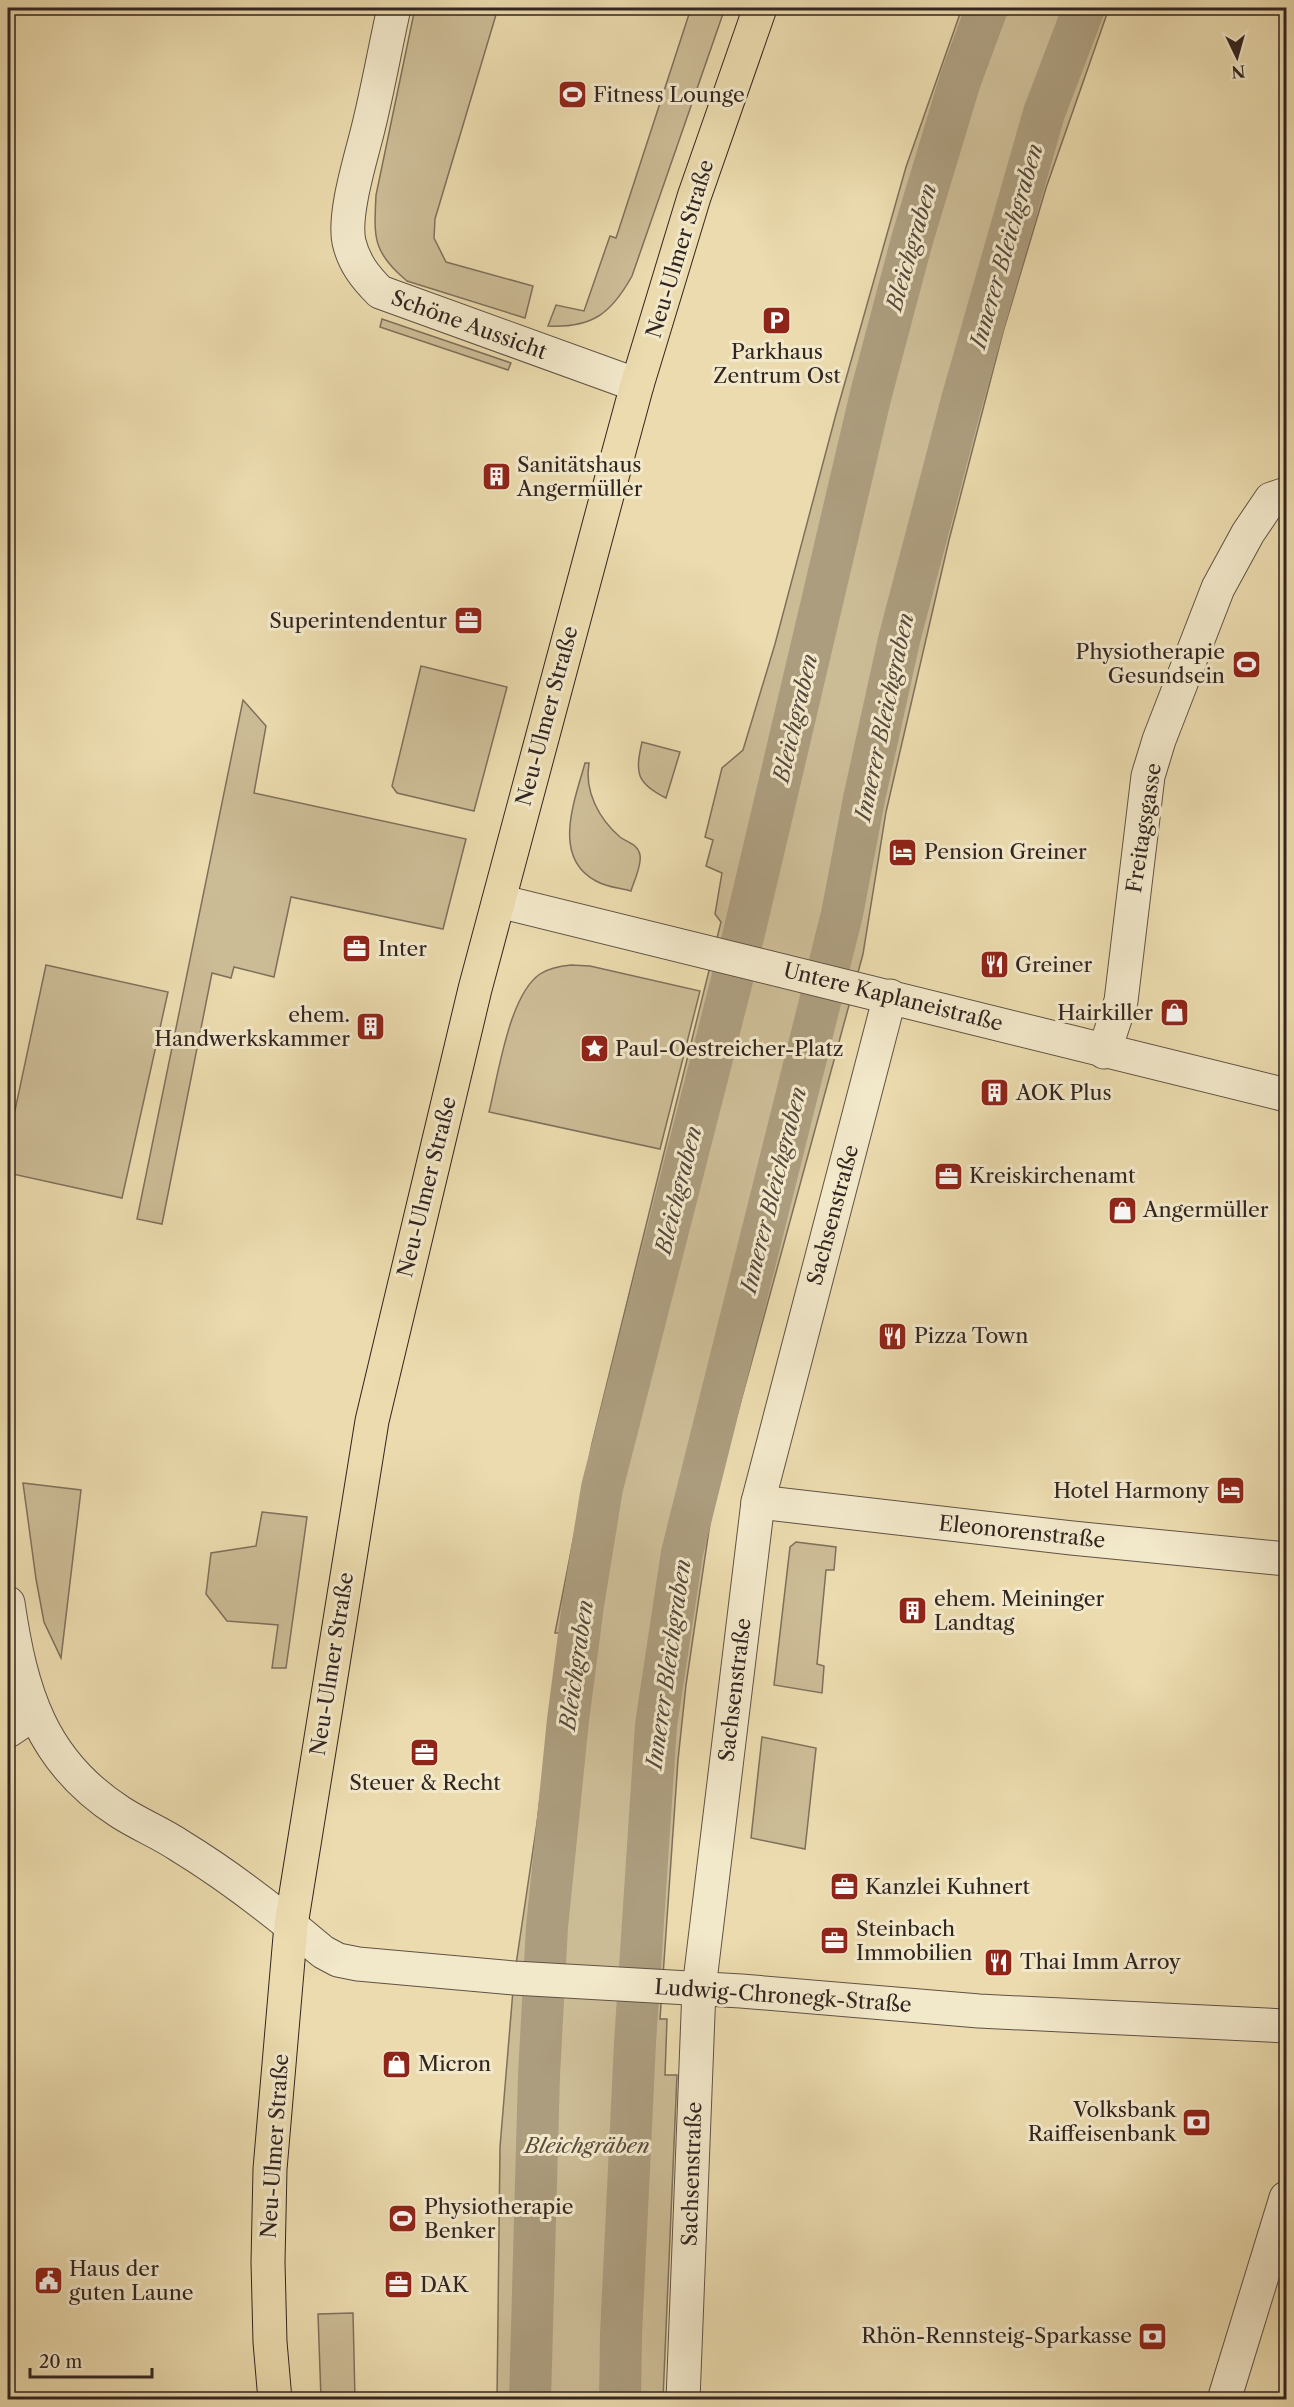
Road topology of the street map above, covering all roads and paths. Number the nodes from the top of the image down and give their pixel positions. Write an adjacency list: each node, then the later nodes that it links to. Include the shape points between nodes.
1 (394, 8): 3 (street, Schöne Aussicht, via 355,180 349,240 365,277 380,292)
2 (760, 8): 3 (main road, Neu-Ulmer Straße, via 694,197)
3 (638, 385): 5 (main road, Neu-Ulmer Straße)
4 (1287, 494): 7 (street, Freitagsgasse, via 1271,500 1248,532 1218,588 1159,740 1148,776 1121,1001)
5 (498, 901): 6 (street, Untere Kaplaneistraße); 14 (main road, Neu-Ulmer Straße, via 372,1421)
6 (875, 992): 7 (street, Untere Kaplaneistraße); 9 (street, Sachsenstraße)
7 (1104, 1052): 8 (street, Untere Kaplaneistraße)
8 (1287, 1095)
9 (758, 1502): 10 (street, Eleonorenstraße); 15 (street, Sachsenstraße)
10 (1287, 1558)
11 (8, 1603): 12 (street, Ludwig-Chronegk-Straße, via 21,1674)
12 (35, 1713): 13 (street); 14 (street, Ludwig-Chronegk-Straße, via 63,1764 106,1802 204,1861)
13 (8, 1731)
14 (291, 1925): 15 (street, Ludwig-Chronegk-Straße, via 323,1952 357,1964); 18 (main road, Neu-Ulmer Straße, via 270,2169 268,2262)
15 (699, 1989): 16 (street, Ludwig-Chronegk-Straße, via 979,2011); 19 (street, Sachsenstraße)
16 (1287, 2026)
17 (1287, 2198): 20 (street)
18 (275, 2400)
19 (683, 2400)
20 (1224, 2400)

